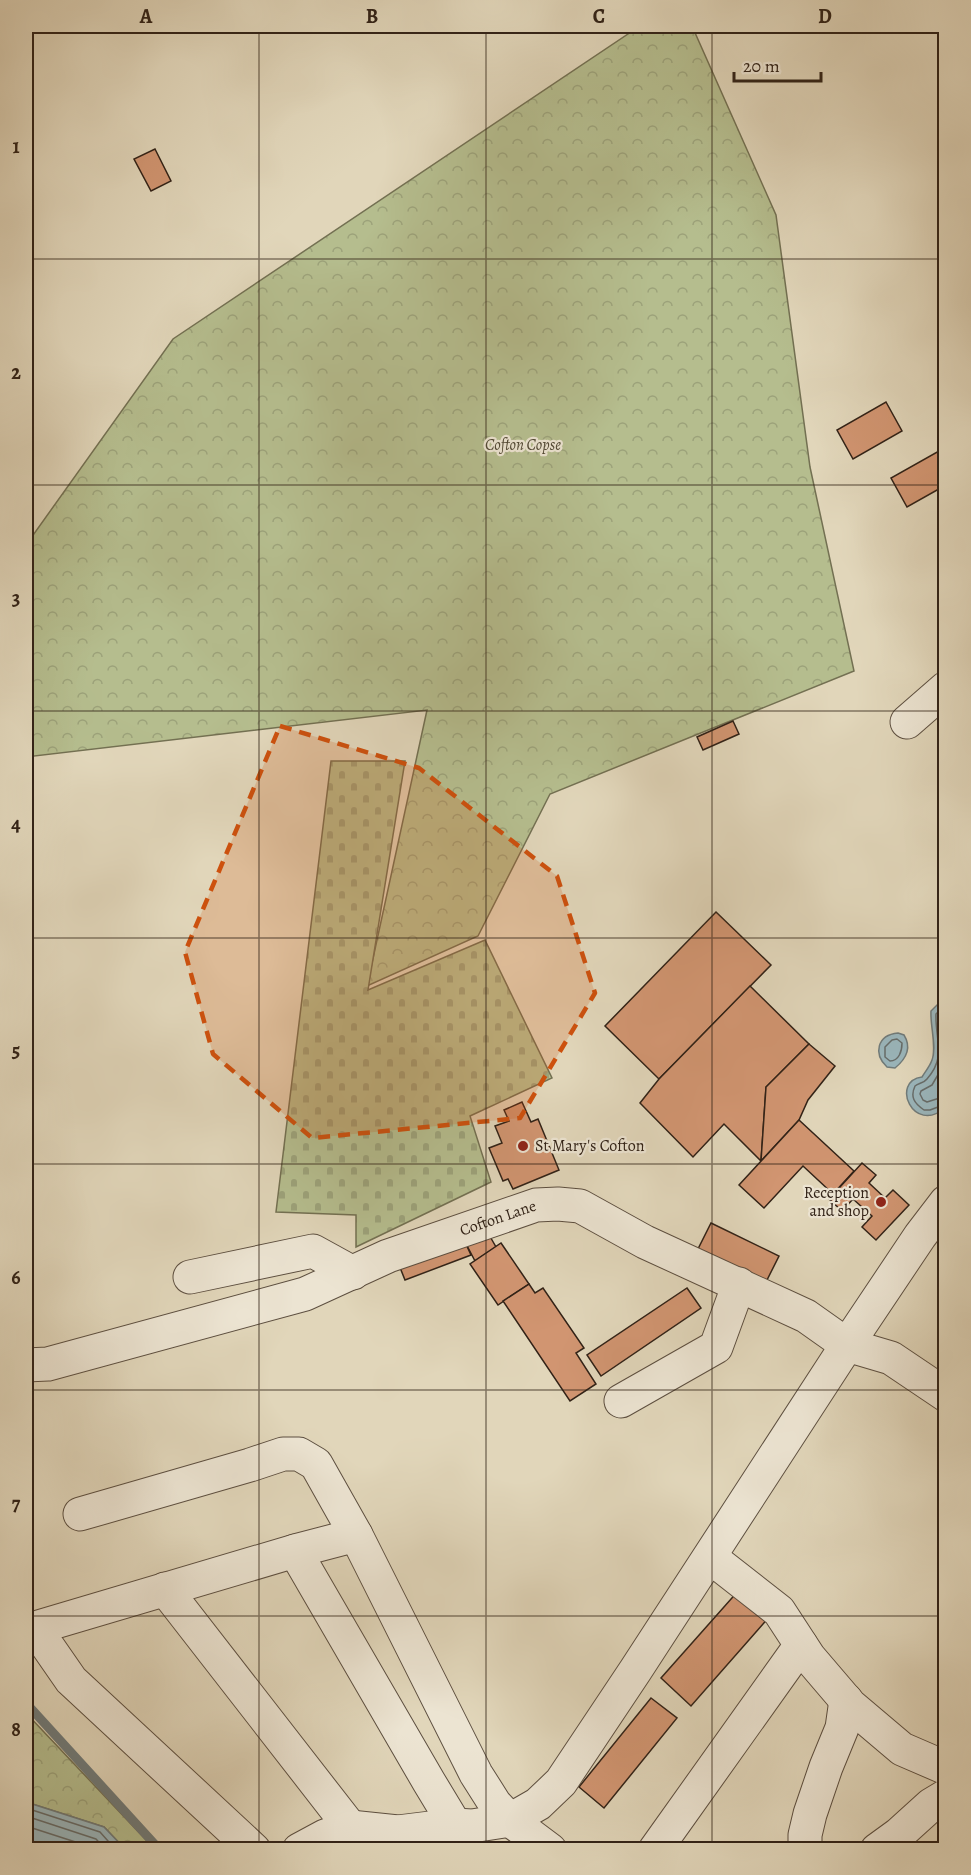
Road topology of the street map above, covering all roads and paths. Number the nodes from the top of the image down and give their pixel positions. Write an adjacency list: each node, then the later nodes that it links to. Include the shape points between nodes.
1 (945, 688): 2 (street)
2 (907, 722)
3 (941, 1218): 7 (street)
4 (353, 1273): 5 (street, via 313,1251); 6 (street, Cofton Lane, via 388,1256 536,1205 558,1204 580,1206 645,1242); 8 (street, Cofton Lane, via 305,1294 48,1364)
5 (190, 1277)
6 (739, 1284): 7 (street, Cofton Lane, via 806,1316); 10 (street, via 716,1347)
7 (847, 1345): 9 (street, Cofton Lane, via 891,1358); 14 (street)
8 (26, 1365)
9 (945, 1395)
10 (621, 1401)
11 (80, 1514): 12 (street, via 283,1454 299,1454 316,1464)
12 (356, 1535): 13 (street); 21 (street, via 476,1774)
13 (295, 1551): 15 (street); 23 (street, via 417,1763)
14 (710, 1557): 17 (street, via 779,1611); 21 (street, via 561,1782 538,1804)
15 (165, 1589): 16 (street); 22 (street)
16 (30, 1620): 26 (street, via 71,1680)
17 (801, 1645): 18 (street); 29 (street)
18 (846, 1700): 19 (street, via 902,1749); 30 (street, via 842,1728 810,1814)
19 (945, 1768)
20 (945, 1796): 25 (street, via 931,1804)
21 (510, 1820): 23 (street); 28 (street)
22 (350, 1827): 24 (street); 27 (street)
23 (468, 1833): 24 (street)
24 (400, 1840)
25 (895, 1844)
26 (254, 1850)
27 (299, 1850)
28 (550, 1850)
29 (655, 1850)
30 (805, 1850)

